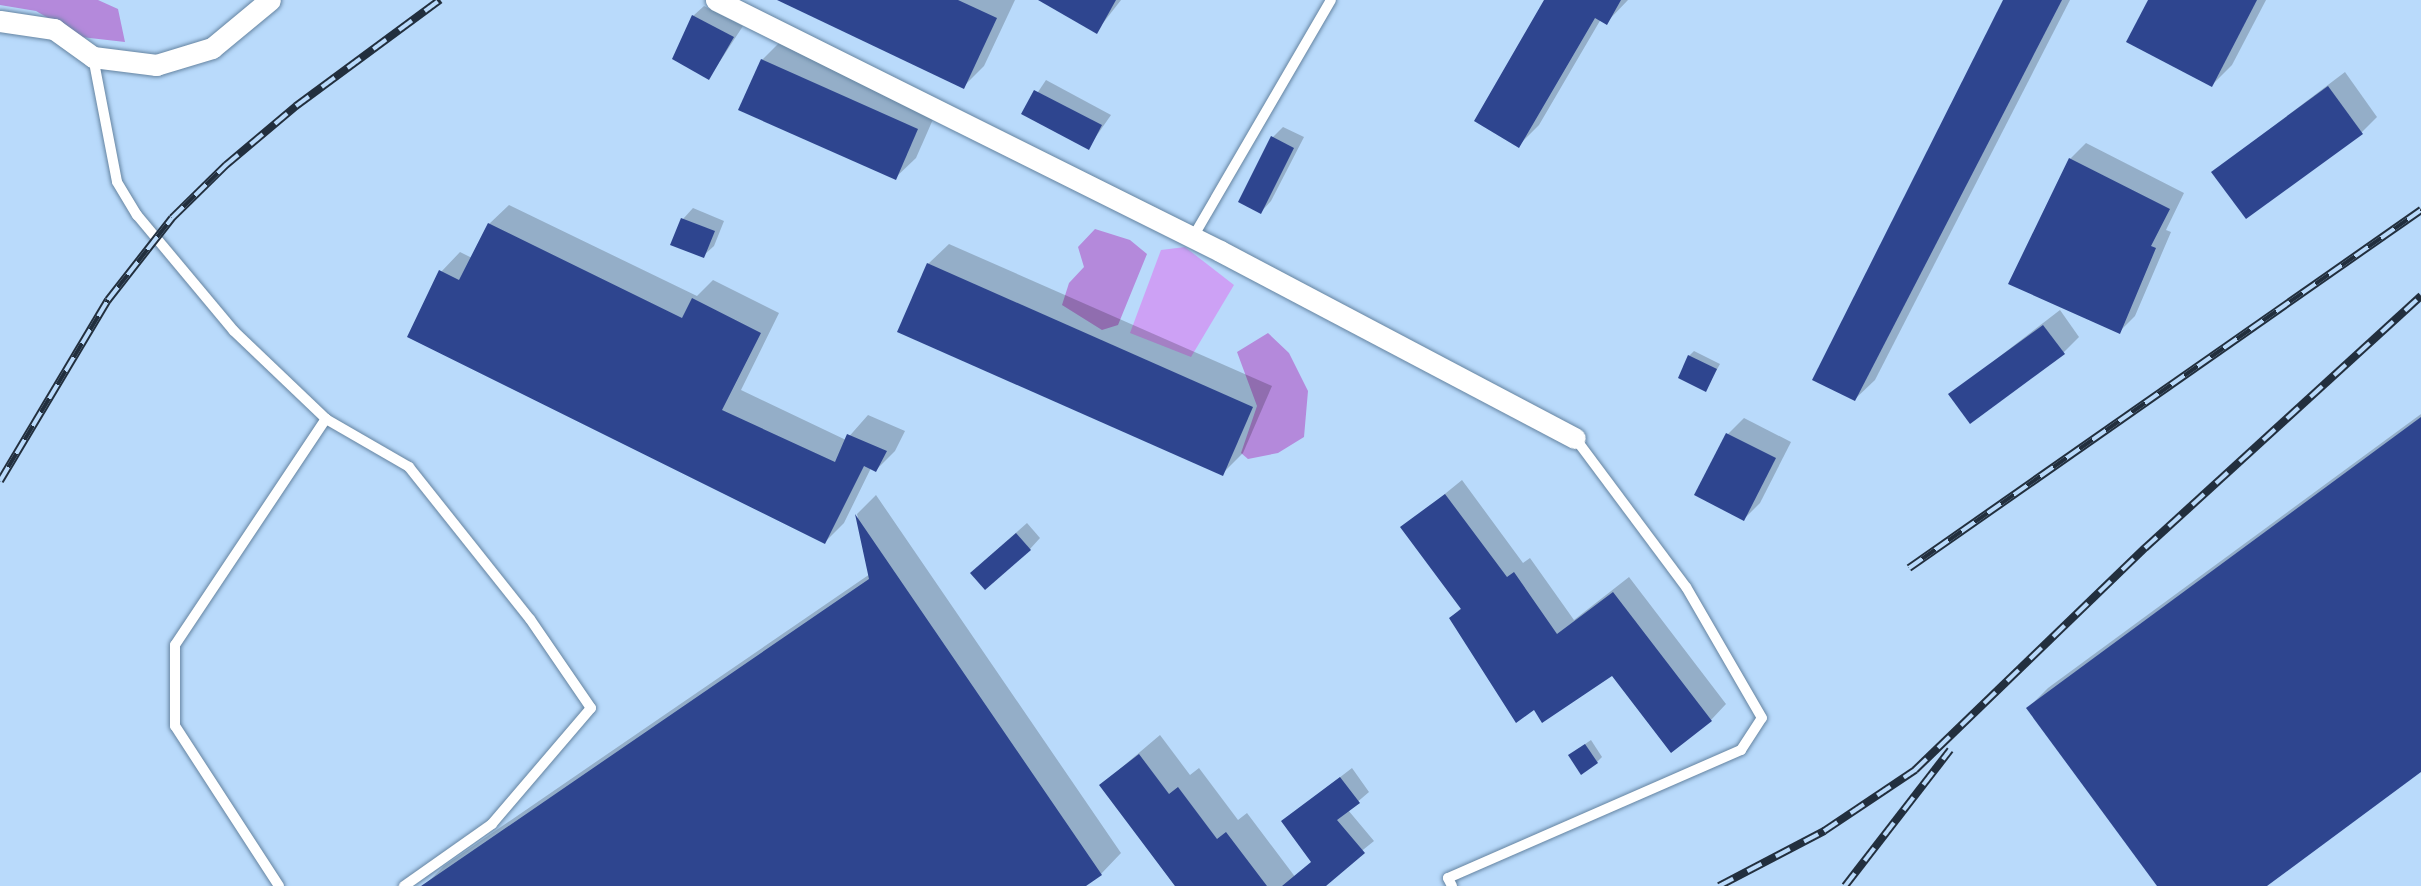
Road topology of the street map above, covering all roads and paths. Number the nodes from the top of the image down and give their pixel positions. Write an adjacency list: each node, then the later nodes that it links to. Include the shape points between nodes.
1 (270, 0): 5 (street, via 212,48 156,65)
2 (716, 0): 6 (street)
3 (1331, 0): 6 (lane)
4 (0, 21): 5 (street, via 54,29)
5 (93, 57): 7 (lane, via 111,162 124,197 234,331)
6 (1193, 237): 8 (street)
7 (326, 419): 9 (lane, via 176,645 175,726); 10 (lane, via 409,467 530,619 591,708 492,824)
8 (1575, 438): 11 (lane, via 1686,587 1762,718 1741,750 1448,878)
9 (279, 886)
10 (404, 886)
11 (1452, 886)

